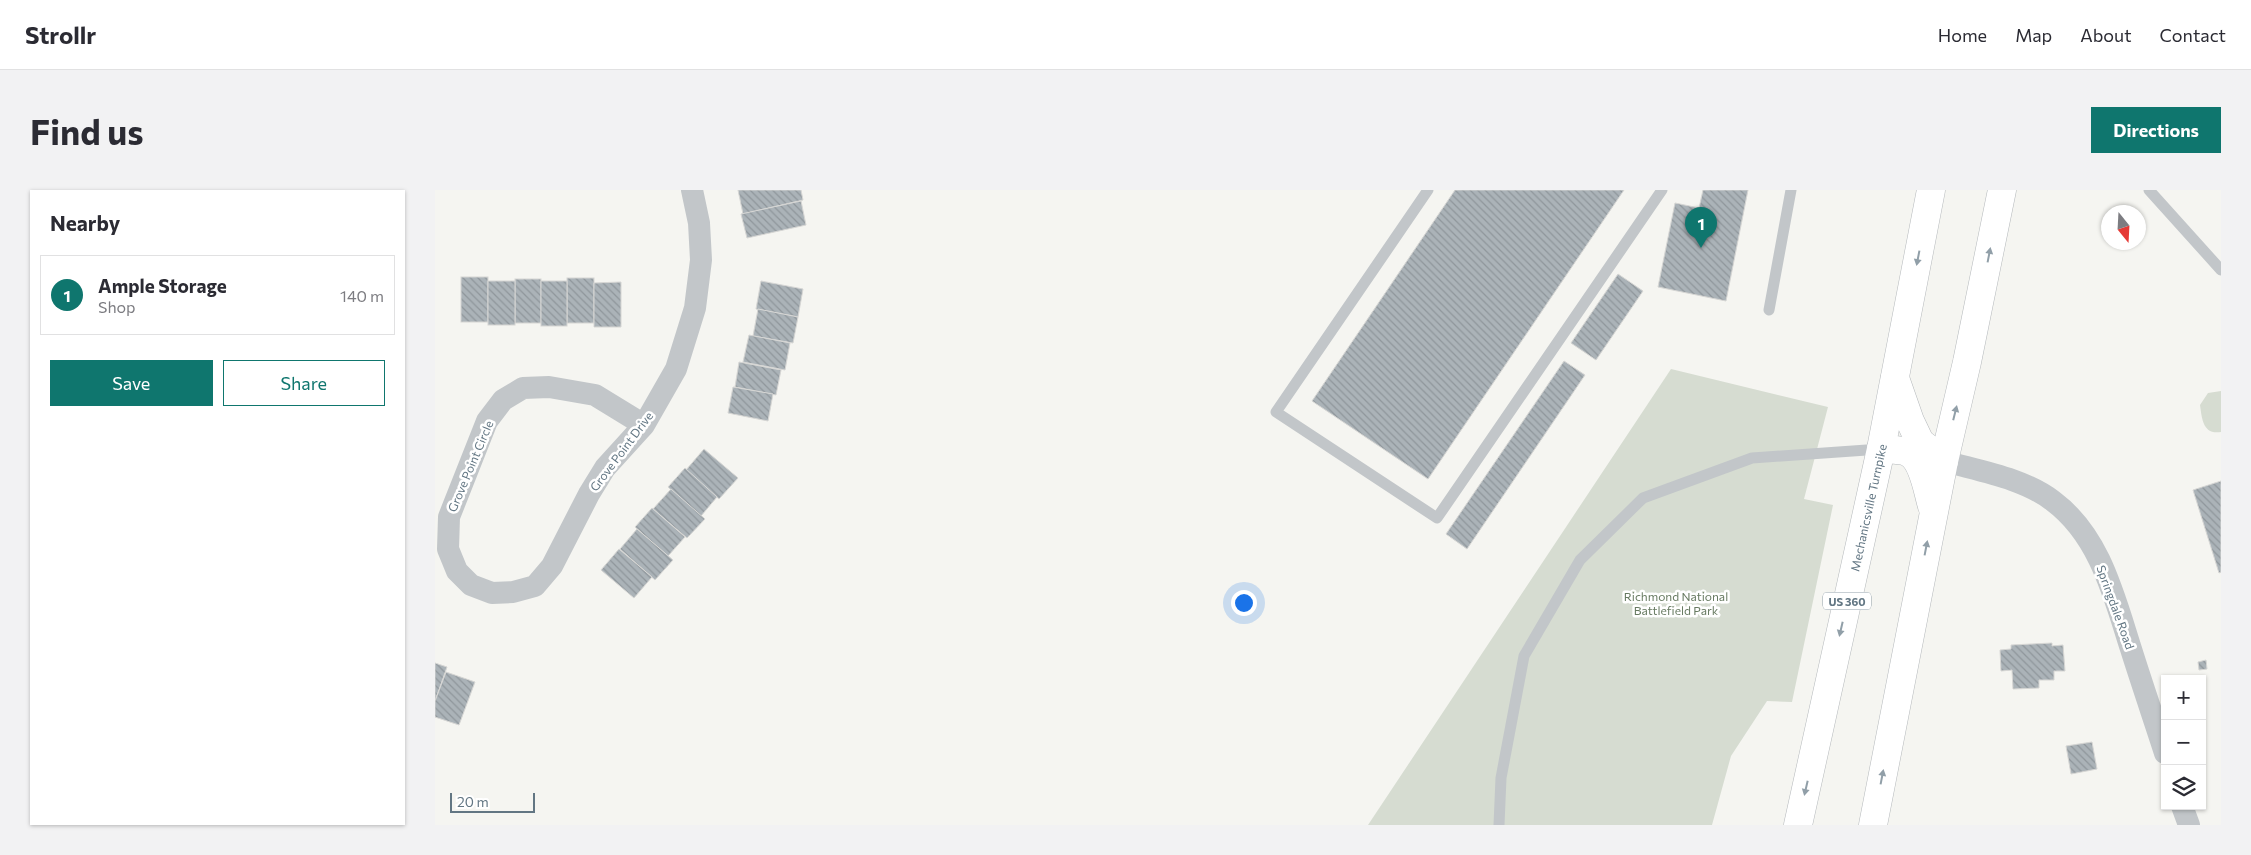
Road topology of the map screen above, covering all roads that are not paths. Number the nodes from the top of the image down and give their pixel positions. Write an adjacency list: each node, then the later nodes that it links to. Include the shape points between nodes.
1 (692, 190): 11 (street, Grove Point Drive, via 699,223 701,260 695,308 676,369)
2 (1429, 190): 3 (lane, via 1277,412 1437,518)
3 (1662, 190)
4 (1791, 190): 9 (lane)
5 (1931, 190): 10 (highway, Mechanicsville Turnpike / US 360, one-way to 10)
6 (2002, 190): 13 (highway, one-way to 6)
7 (2149, 190): 8 (lane)
8 (2221, 270)
9 (1769, 310)
10 (1894, 376): 12 (highway, Mechanicsville Turnpike / US 360); 13 (highway, via 1921,442)
11 (644, 425): 15 (street, Grove Point Drive, via 605,468 552,566); 15 (street, Grove Point Circle, via 595,395 549,386 523,388 503,400 487,421 449,517 448,549 457,571 471,585 492,593)
12 (1881, 449): 14 (highway, via 1907,452 1916,459); 18 (lane, via 1752,458 1643,498 1580,560 1524,656 1501,778); 19 (highway, Mechanicsville Turnpike / US 360, one-way to 19)
13 (1943, 461): 14 (highway); 16 (street, Springdale Road, via 2019,483 2052,500 2072,516 2091,541 2112,588)
14 (1933, 510): 20 (highway, one-way to 14)
15 (535, 586)
16 (2161, 741)
17 (2183, 810): 21 (street)
18 (1499, 825)
19 (1798, 825)
20 (1873, 825)
21 (2189, 825)

